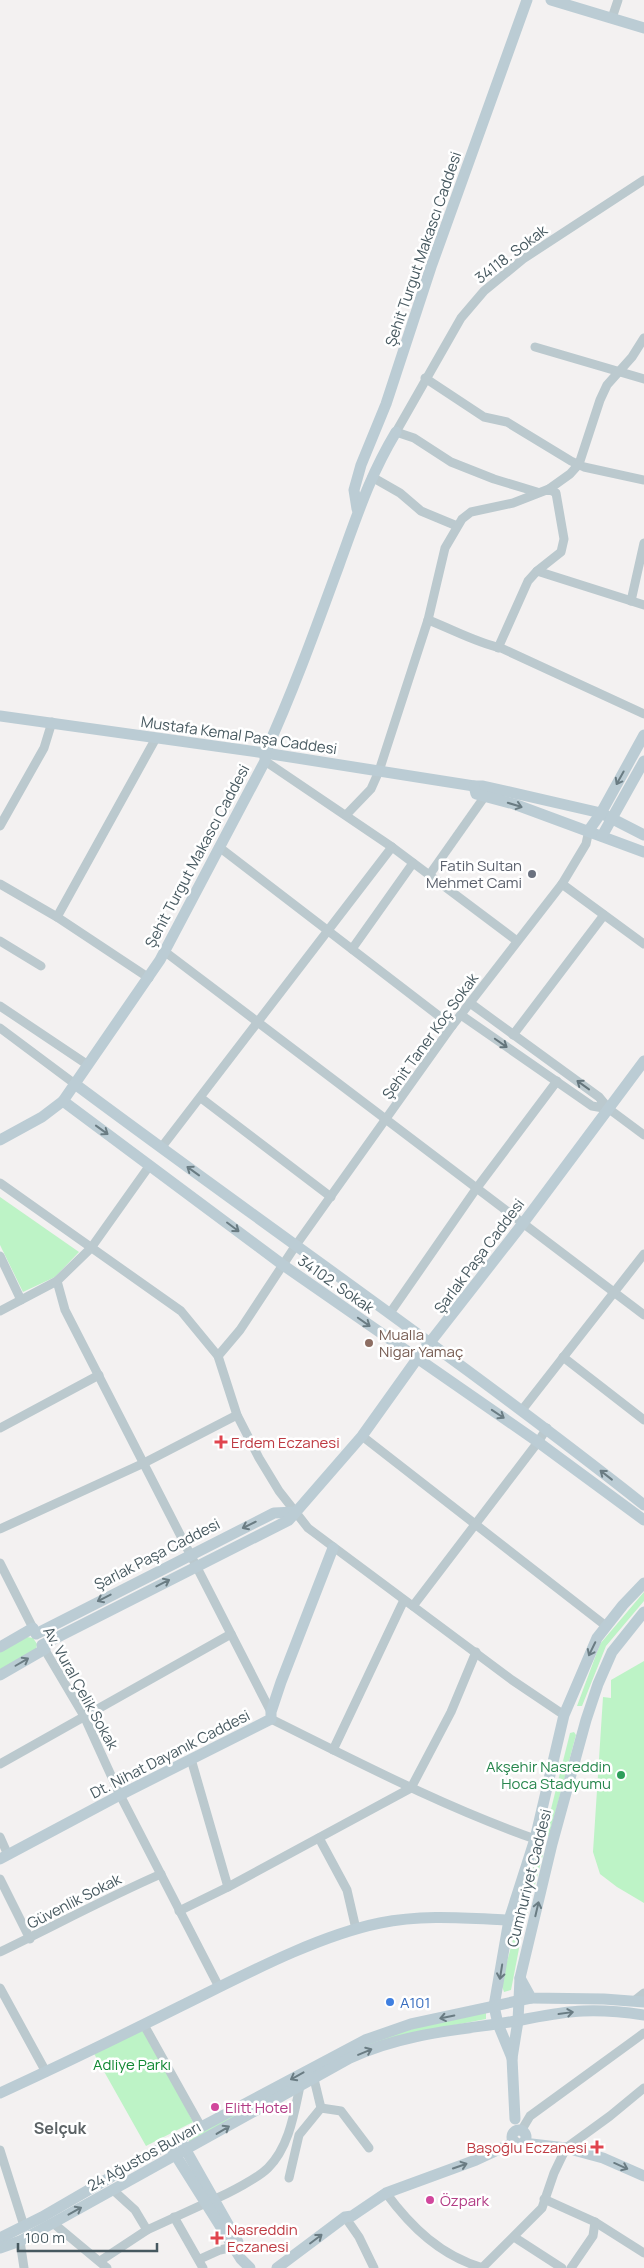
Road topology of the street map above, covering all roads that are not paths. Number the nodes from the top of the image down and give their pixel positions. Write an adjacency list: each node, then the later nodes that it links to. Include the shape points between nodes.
1 (527, 0): 18 (street, Şehit Turgut Makascı Caddesi, via 386,404 361,465 354,490)
2 (551, 0): 4 (street)
3 (618, 0): 4 (street)
4 (612, 18): 5 (street)
5 (644, 28)
6 (644, 180): 10 (street, 34118. Sokak, via 523,259 484,290 461,318)
7 (644, 338): 9 (street)
8 (535, 347): 9 (street)
9 (619, 370): 11 (street); 13 (street, via 600,400)
10 (425, 378): 12 (street, 34118. Sokak); 13 (street, via 484,417 507,422)
11 (644, 379)
12 (396, 432): 14 (street, Şehit Turgut Makascı Caddesi); 17 (street, via 414,438 451,462)
13 (579, 464): 15 (street); 16 (street)
14 (372, 477): 18 (street, Şehit Turgut Makascı Caddesi); 19 (street, via 400,493 421,511)
15 (644, 480)
16 (549, 489): 17 (street); 21 (street, via 556,493 564,539 561,552)
17 (537, 492): 19 (street, via 513,503 471,512)
18 (357, 509): 31 (street, Şehit Turgut Makascı Caddesi, via 291,696)
19 (458, 526): 24 (street, via 445,548)
20 (644, 543): 22 (street)
21 (537, 571): 22 (street); 25 (street, via 528,581)
22 (632, 601): 23 (street)
23 (644, 606)
24 (428, 620): 25 (street); 33 (street)
25 (498, 648): 26 (street)
26 (644, 714)
27 (0, 716): 28 (street, Mustafa Kemal Paşa Caddesi)
28 (52, 722): 30 (street, Mustafa Kemal Paşa Caddesi); 39 (street, via 44,748)
29 (644, 735): 36 (street, one-way to 36)
30 (156, 738): 31 (street, Mustafa Kemal Paşa Caddesi); 52 (street)
31 (265, 757): 33 (street, Mustafa Kemal Paşa Caddesi); 37 (street); 44 (street, Şehit Turgut Makascı Caddesi)
32 (644, 761): 38 (street)
33 (378, 771): 34 (street, Mustafa Kemal Paşa Caddesi); 37 (street, via 371,789)
34 (474, 786): 35 (street, via 476,794); 36 (street, Mustafa Kemal Paşa Caddesi)
35 (485, 796): 40 (street, one-way to 40); 48 (street)
36 (601, 813): 38 (street, Mustafa Kemal Paşa Caddesi); 40 (street)
37 (346, 815): 45 (street)
38 (612, 818): 41 (street, Mustafa Kemal Paşa Caddesi); 42 (street)
39 (0, 826)
40 (589, 830): 42 (street); 43 (street, Şehit Taner Koç Sokak)
41 (644, 835)
42 (602, 836): 43 (street); 46 (street)
43 (586, 844): 50 (street, Şehit Taner Koç Sokak)
44 (219, 847): 53 (street); 58 (street, Şehit Turgut Makascı Caddesi)
45 (392, 847): 47 (street); 53 (street)
46 (644, 852)
47 (413, 863): 48 (street); 57 (street)
48 (430, 874): 55 (street)
49 (0, 884): 52 (street)
50 (562, 884): 51 (street); 55 (street, Şehit Taner Koç Sokak)
51 (604, 915): 56 (street); 67 (street)
52 (57, 917): 60 (street)
53 (329, 931): 57 (street); 64 (street)
54 (0, 941): 59 (street)
55 (518, 941): 61 (street, Şehit Taner Koç Sokak)
56 (644, 944)
57 (352, 949): 65 (street)
58 (164, 951): 60 (street, Şehit Turgut Makascı Caddesi); 64 (street)
59 (41, 966)
60 (149, 978): 69 (street, Şehit Turgut Makascı Caddesi)
61 (470, 1003): 63 (street, Şehit Taner Koç Sokak); 67 (street)
62 (0, 1006): 69 (street)
63 (461, 1015): 65 (street, Şehit Taner Koç Sokak); 70 (street, one-way to 70)
64 (258, 1021): 72 (street); 75 (street)
65 (452, 1026): 75 (street, Şehit Taner Koç Sokak)
66 (0, 1028): 71 (street)
67 (513, 1035): 74 (street, one-way to 67, via 599,1097)
68 (644, 1061): 74 (street, Şarlak Paşa Caddesi)
69 (88, 1066): 71 (street, Şehit Turgut Makascı Caddesi)
70 (557, 1081): 74 (street, via 592,1106); 81 (street)
71 (75, 1084): 73 (street, Şehit Turgut Makascı Caddesi); 78 (street, 34102. Sokak)
72 (201, 1098): 78 (street); 82 (street)
73 (63, 1101): 77 (street, Şehit Turgut Makascı Caddesi, via 42,1118); 79 (street, 34102. Sokak, one-way to 79)
74 (609, 1108): 76 (street); 83 (street, Şarlak Paşa Caddesi)
75 (386, 1119): 81 (street); 82 (street, Şehit Taner Koç Sokak)
76 (644, 1135)
77 (0, 1140)
78 (161, 1148): 84 (street, 34102. Sokak, one-way to 78)
79 (150, 1165): 85 (street); 88 (street, 34102. Sokak, one-way to 88)
80 (0, 1183): 85 (street)
81 (476, 1189): 83 (street); 93 (street)
82 (331, 1197): 84 (street, Şehit Taner Koç Sokak)
83 (524, 1222): 90 (street); 95 (street, Şarlak Paşa Caddesi)
84 (296, 1245): 88 (street, Şehit Taner Koç Sokak); 93 (street, 34102. Sokak)
85 (91, 1248): 89 (street); 96 (street, via 180,1311)
86 (644, 1254): 90 (street)
87 (0, 1256): 91 (street)
88 (283, 1265): 96 (street, Şehit Taner Koç Sokak, via 240,1330); 98 (street, 34102. Sokak, one-way to 98)
89 (57, 1281): 91 (street); 99 (street, via 66,1310)
90 (614, 1292): 94 (street); 97 (street)
91 (20, 1300): 92 (street)
92 (0, 1311)
93 (390, 1313): 95 (street, 34102. Sokak)
94 (644, 1315)
95 (432, 1342): 98 (street, Şarlak Paşa Caddesi); 100 (street, 34102. Sokak)
96 (218, 1356): 101 (street)
97 (563, 1357): 100 (street); 102 (street)
98 (417, 1359): 105 (street, Şarlak Paşa Caddesi); 106 (street, 34102. Sokak, one-way to 106)
99 (99, 1375): 103 (street); 107 (street)
100 (522, 1410): 104 (street, 34102. Sokak)
101 (237, 1415): 107 (street); 109 (street, via 268,1474)
102 (644, 1420)
103 (0, 1428)
104 (546, 1428): 106 (street); 108 (street, 34102. Sokak, one-way to 104)
105 (362, 1436): 109 (street, Şarlak Paşa Caddesi); 111 (street)
106 (538, 1442): 110 (street, 34102. Sokak); 111 (street)
107 (144, 1463): 112 (street); 114 (street)
108 (644, 1505)
109 (295, 1512): 113 (street, via 308,1528); 114 (street, Şarlak Paşa Caddesi, one-way to 114, via 274,1513); 116 (street, Şarlak Paşa Caddesi, via 283,1524)
110 (644, 1520)
111 (474, 1525): 119 (street); 121 (street)
112 (0, 1529)
113 (333, 1548): 118 (street); 130 (street, Dt. Nihat Dayanık Caddesi)
114 (190, 1554): 116 (street); 122 (street, Şarlak Paşa Caddesi, one-way to 122)
115 (0, 1563): 122 (street, Av. Vural Çelik Sokak)
116 (196, 1566): 123 (street); 125 (street, Şarlak Paşa Caddesi, one-way to 116)
117 (644, 1583): 121 (street, Cumhuriyet Caddesi)
118 (404, 1600): 119 (street); 132 (street)
119 (413, 1606): 126 (street)
120 (644, 1612): 131 (street, Cumhuriyet Caddesi, via 607,1660)
121 (606, 1626): 128 (street, Cumhuriyet Caddesi, one-way to 128, via 593,1646)
122 (35, 1631): 124 (street, Şarlak Paşa Caddesi); 125 (street, Av. Vural Çelik Sokak)
123 (231, 1634): 129 (street); 130 (street)
124 (0, 1647)
125 (43, 1647): 127 (street, Şarlak Paşa Caddesi, one-way to 125); 129 (street, Av. Vural Çelik Sokak)
126 (476, 1652): 128 (street); 135 (street, via 452,1712)
127 (0, 1675)
128 (564, 1715): 131 (street); 139 (street, Cumhuriyet Caddesi)
129 (84, 1716): 134 (street); 136 (street, Av. Vural Çelik Sokak)
130 (271, 1716): 132 (street); 133 (street, Dt. Nihat Dayanık Caddesi)
131 (586, 1720): 140 (street, Cumhuriyet Caddesi)
132 (333, 1750): 135 (street)
133 (191, 1759): 136 (street, Dt. Nihat Dayanık Caddesi); 144 (street)
134 (0, 1764)
135 (411, 1788): 138 (street); 139 (street, via 479,1820)
136 (120, 1794): 141 (street, Dt. Nihat Dayanık Caddesi); 142 (street, Av. Vural Çelik Sokak)
137 (0, 1837): 141 (street)
138 (319, 1838): 144 (street); 147 (street, via 347,1890)
139 (535, 1839): 140 (street); 146 (street, Cumhuriyet Caddesi)
140 (552, 1844): 150 (street, Cumhuriyet Caddesi, one-way to 140)
141 (4, 1857)
142 (160, 1874): 145 (street, Av. Vural Çelik Sokak); 148 (street, Güvenlik Sokak, via 109,1896)
143 (0, 1879): 148 (street)
144 (228, 1887): 145 (street)
145 (179, 1911): 151 (street, Av. Vural Çelik Sokak)
146 (509, 1920): 147 (street, via 452,1917 396,1920); 157 (street, Cumhuriyet Caddesi, one-way to 157)
147 (356, 1929): 151 (street)
148 (30, 1939): 149 (street, Güvenlik Sokak)
149 (0, 1952)
150 (520, 1978): 153 (street); 155 (street, Cumhuriyet Caddesi)
151 (219, 1987): 160 (street)
152 (0, 1988): 164 (street)
153 (528, 1993): 155 (street, 24 Ağustos Bulvarı); 156 (street)
154 (644, 1993): 156 (street)
155 (519, 2000): 157 (street, 24 Ağustos Bulvarı); 159 (street, Cumhuriyet Caddesi)
156 (639, 2001)
157 (494, 2006): 161 (street); 170 (street, 24 Ağustos Bulvarı, one-way to 170, via 377,2035)
158 (644, 2015): 159 (street, one-way to 158, via 584,2010)
159 (518, 2020): 161 (street, 24 Ağustos Bulvarı); 163 (street, Cumhuriyet Caddesi)
160 (144, 2024): 164 (street); 170 (street)
161 (498, 2024): 163 (street); 165 (street, 24 Ağustos Bulvarı, one-way to 161, via 362,2053 392,2042 443,2030)
162 (644, 2033): 171 (street, via 530,2116)
163 (512, 2058): 171 (street, via 514,2119)
164 (46, 2072): 168 (street)
165 (314, 2078): 166 (street, 24 Ağustos Bulvarı); 169 (street)
166 (300, 2086): 176 (street, 24 Ağustos Bulvarı, one-way to 166); 182 (street, via 292,2124 278,2155 267,2169)
167 (644, 2088): 174 (street)
168 (0, 2093)
169 (321, 2108): 173 (street, via 341,2111); 178 (street, via 299,2136)
170 (201, 2128): 172 (street, 24 Ağustos Bulvarı)
171 (518, 2137): 174 (street); 180 (street, one-way to 171, via 476,2160)
172 (175, 2141): 176 (street); 187 (street, 24 Ağustos Bulvarı)
173 (369, 2148)
174 (566, 2148): 177 (street, one-way to 177, via 603,2158); 181 (street)
175 (0, 2150): 187 (street)
176 (181, 2153): 179 (street, 24 Ağustos Bulvarı); 182 (street)
177 (644, 2176)
178 (290, 2178)
179 (113, 2190): 186 (street, 24 Ağustos Bulvarı, one-way to 179); 188 (street, via 135,2210)
180 (386, 2193): 184 (street, via 352,2216); 201 (street, via 404,2218 443,2251)
181 (544, 2199): 185 (street); 189 (street, via 542,2208)
182 (211, 2201): 183 (street); 192 (street); 198 (street)
183 (174, 2217): 188 (street); 196 (street)
184 (345, 2217): 199 (street, one-way to 184); 200 (street)
185 (595, 2222): 194 (street); 203 (street, via 593,2236)
186 (54, 2223): 191 (street, 24 Ağustos Bulvarı); 195 (street)
187 (24, 2226): 190 (street, 24 Ağustos Bulvarı)
188 (147, 2230): 195 (street)
189 (514, 2237): 201 (street); 202 (street)
190 (0, 2238)
191 (20, 2241): 193 (street, 24 Ağustos Bulvarı); 197 (street)
192 (232, 2247): 196 (street, via 220,2250); 198 (street)
193 (0, 2248)
194 (644, 2253)
195 (103, 2264)
196 (201, 2264)
197 (24, 2268)
198 (251, 2268)
199 (277, 2268)
200 (374, 2268)
201 (482, 2268)
202 (562, 2268)
203 (571, 2268)

